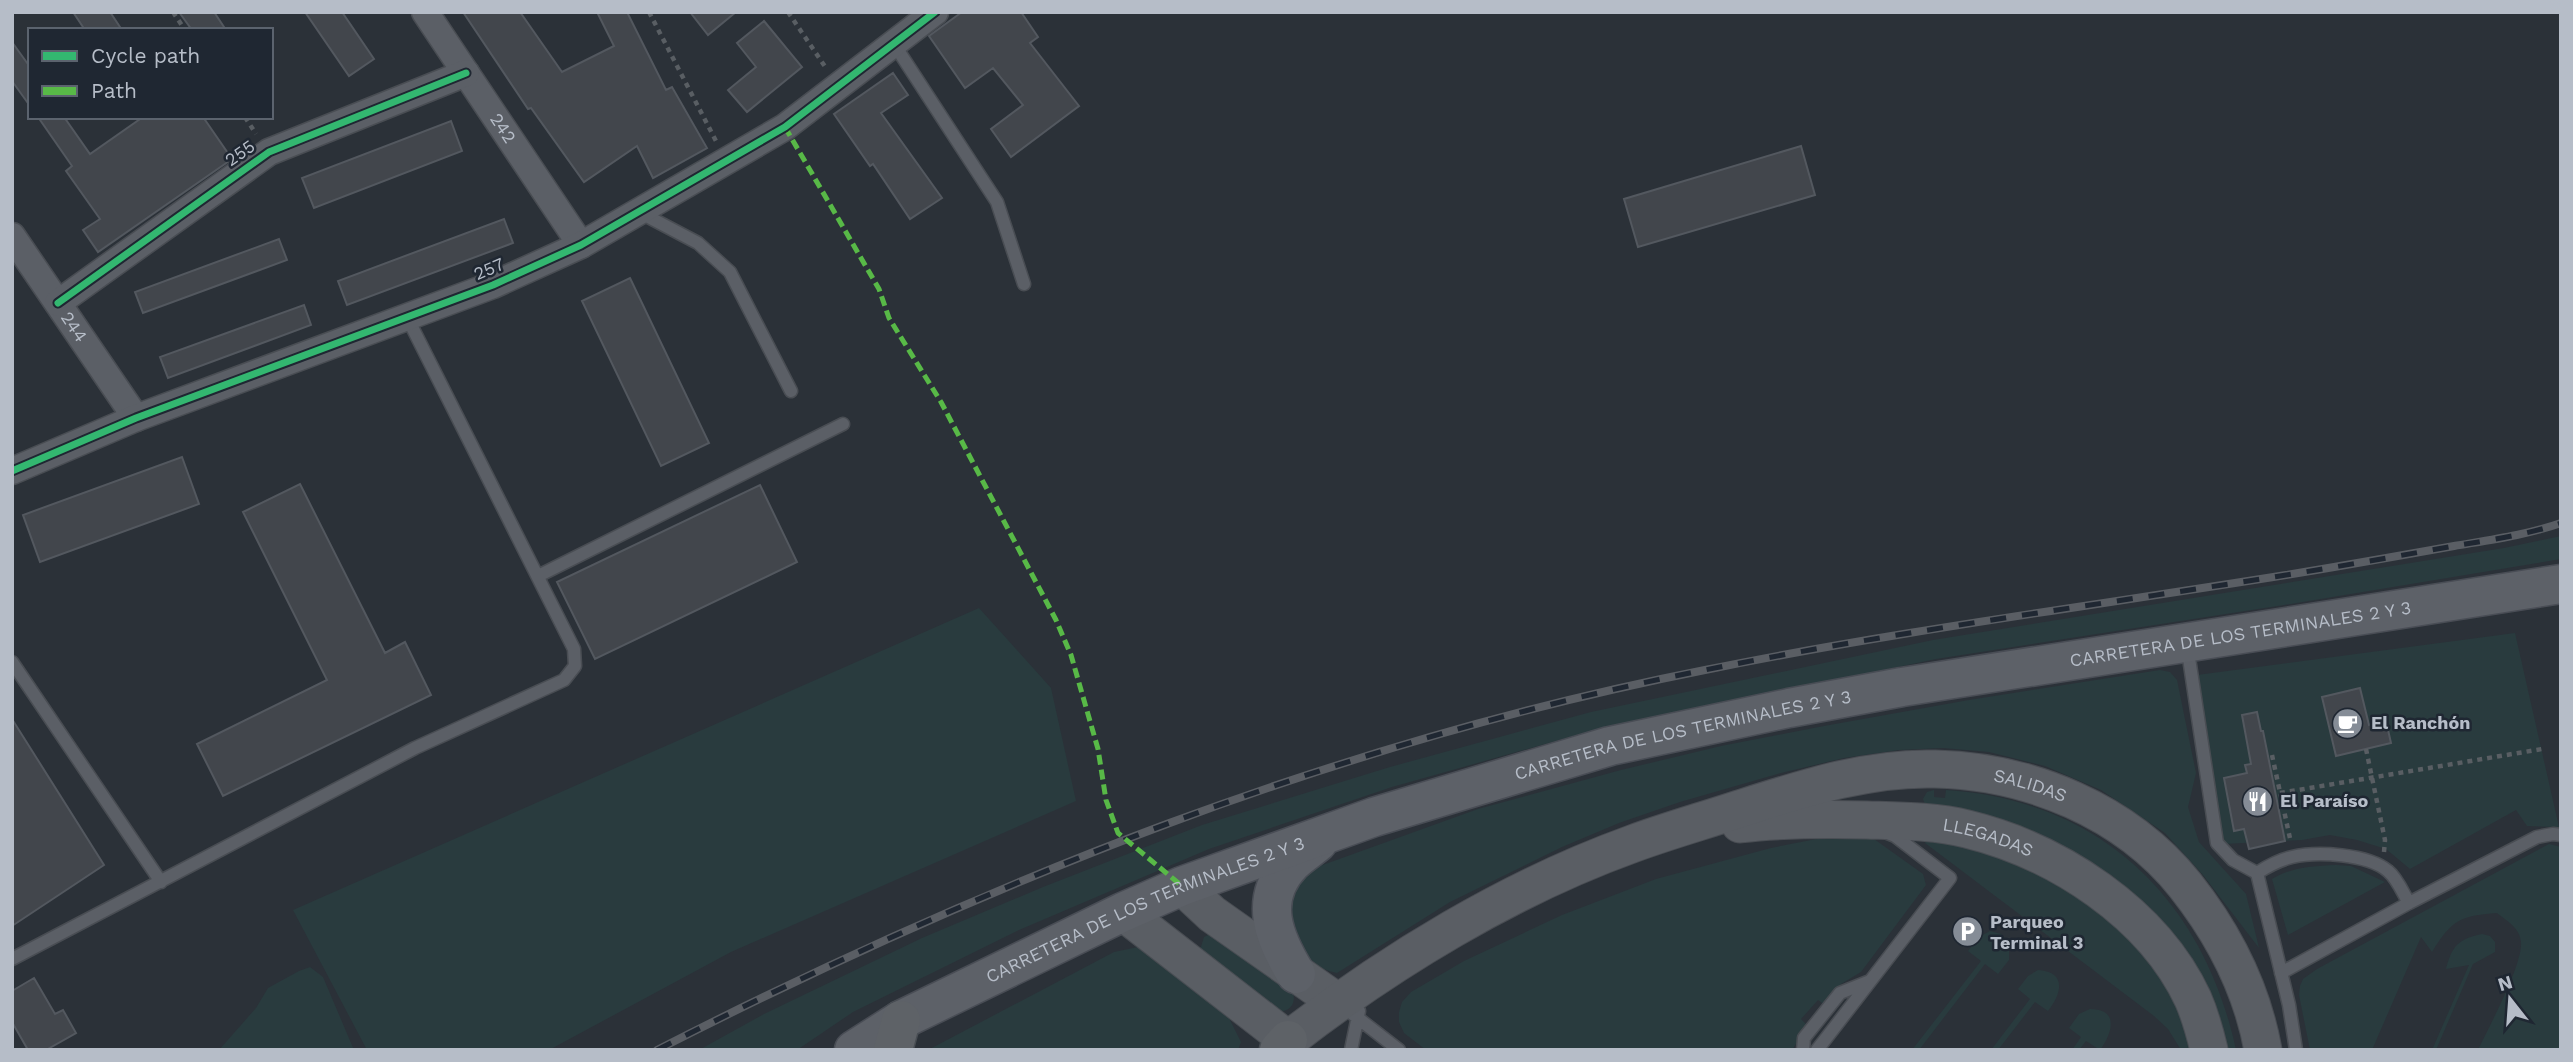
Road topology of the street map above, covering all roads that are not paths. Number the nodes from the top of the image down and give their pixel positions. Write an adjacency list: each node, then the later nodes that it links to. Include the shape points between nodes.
1 (425, 12): 4 (street, 242)
2 (935, 12): 3 (street, 257)
3 (894, 44): 5 (street, 257, via 785,127); 8 (lane, via 997,202)
4 (466, 73): 7 (street, 242); 9 (street, 255, via 269,152)
5 (639, 212): 7 (street, 257); 11 (lane, via 698,243 730,272)
6 (12, 236): 9 (street, 244)
7 (580, 246): 10 (street, 257)
8 (1024, 284)
9 (58, 303): 12 (street, 244)
10 (407, 317): 12 (street, 257); 15 (lane)
11 (791, 391)
12 (136, 418): 14 (street, 257)
13 (843, 424): 15 (lane)
14 (12, 471)
15 (538, 576): 24 (lane, via 574,649 575,666 564,680 415,748)
16 (2561, 584): 17 (main road, CARRETERA DE LOS TERMINALES 2 Y 3)
17 (2186, 641): 20 (main road, CARRETERA DE LOS TERMINALES 2 Y 3, via 1826,701 1610,746); 23 (lane, via 2217,843 2232,860)
18 (12, 662): 24 (lane)
19 (1851, 820): 21 (main road, LLEGADAS, via 1764,821); 31 (lane, via 1895,836 1950,878); 40 (main road, LLEGADAS, via 1916,821 1966,828 2035,853 2096,888 2140,925 2173,966 2192,997)
20 (1333, 831): 25 (main road, CARRETERA DE LOS TERMINALES 2 Y 3); 30 (main road, via 1291,864 1271,905 1277,940)
21 (1670, 831): 32 (main road, via 1578,866 1471,919); 41 (main road, SALIDAS, via 1786,794 1892,771 1971,772 2042,787 2110,820 2147,845 2174,871 2214,925 2243,984)
22 (2561, 835): 26 (lane, via 2537,836)
23 (2257, 873): 26 (lane, via 2293,856 2345,855 2390,872); 29 (lane)
24 (161, 882): 28 (lane)
25 (1182, 886): 27 (main road, CARRETERA DE LOS TERMINALES 2 Y 3); 30 (main road, via 1212,915)
26 (2409, 903): 29 (lane)
27 (1123, 912): 33 (main road, CARRETERA DE LOS TERMINALES 2 Y 3); 34 (main road)
28 (12, 959)
29 (2281, 973): 42 (lane)
30 (1296, 974): 32 (main road)
31 (1871, 981): 38 (lane, via 1840,993 1804,1038); 39 (lane)
32 (1354, 1001): 34 (main road); 36 (lane); 37 (lane)
33 (897, 1035): 35 (main road, CARRETERA DE LOS TERMINALES 2 Y 3)
34 (1289, 1047)
35 (854, 1050)
36 (1351, 1050)
37 (1399, 1050)
38 (1803, 1050)
39 (1817, 1050)
40 (2209, 1050)
41 (2263, 1050)
42 (2296, 1050)

